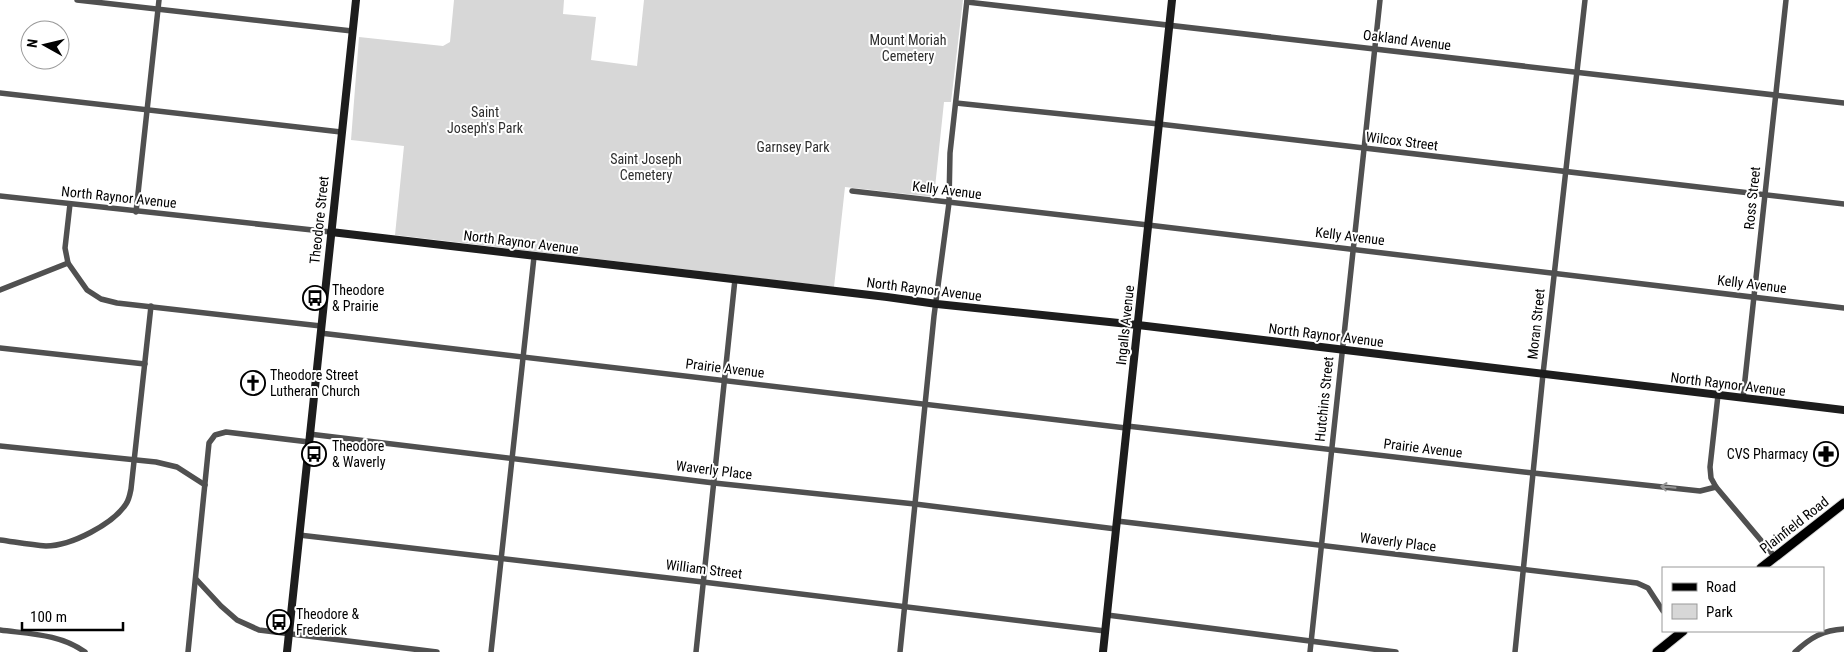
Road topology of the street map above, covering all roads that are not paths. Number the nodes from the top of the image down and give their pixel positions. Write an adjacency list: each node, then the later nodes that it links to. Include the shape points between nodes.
1 (78, 0): 9 (street)
2 (159, 0): 9 (street)
3 (356, 0): 11 (main road, Theodore Street)
4 (1172, 0): 10 (main road, Ingalls Avenue)
5 (1380, 0): 12 (street, Hutchins Street)
6 (1585, 0): 13 (street, Moran Street)
7 (1786, 0): 15 (street, Ross Street)
8 (967, 1): 10 (street, Oakland Avenue); 17 (street)
9 (158, 9): 11 (street); 18 (street)
10 (1170, 25): 12 (street, Oakland Avenue); 19 (main road, Ingalls Avenue)
11 (352, 31): 20 (main road, Theodore Street)
12 (1374, 49): 13 (street, Oakland Avenue); 21 (street, Hutchins Street)
13 (1577, 73): 15 (street, Oakland Avenue); 22 (street, Moran Street)
14 (0, 93): 18 (street)
15 (1776, 95): 16 (street, Oakland Avenue); 24 (street, Ross Street)
16 (1844, 103)
17 (956, 104): 19 (street, Wilcox Street); 26 (street)
18 (147, 110): 20 (street); 29 (street)
19 (1159, 124): 21 (street, Wilcox Street); 30 (main road, Ingalls Avenue)
20 (341, 132): 31 (main road, Theodore Street)
21 (1363, 149): 22 (street, Wilcox Street); 32 (street, Hutchins Street)
22 (1566, 173): 24 (street, Wilcox Street); 35 (street, Moran Street)
23 (852, 191): 26 (street, Kelly Avenue)
24 (1765, 195): 28 (street, Wilcox Street); 38 (street, Ross Street)
25 (0, 196): 27 (street, North Raynor Avenue)
26 (948, 203): 30 (street, Kelly Avenue); 39 (street)
27 (70, 204): 29 (street, North Raynor Avenue); 34 (street, Prairie Avenue, via 65,248)
28 (1844, 204)
29 (136, 212): 31 (street, North Raynor Avenue)
30 (1148, 224): 32 (street, Kelly Avenue); 42 (main road, Ingalls Avenue)
31 (331, 232): 33 (main road, North Raynor Avenue); 43 (main road, Theodore Street)
32 (1352, 249): 35 (street, Kelly Avenue); 45 (street, Hutchins Street)
33 (534, 257): 36 (main road, North Raynor Avenue); 46 (street)
34 (68, 262): 37 (street); 40 (street, Prairie Avenue, via 87,290 101,299)
35 (1554, 274): 38 (street, Kelly Avenue); 48 (street, Moran Street)
36 (734, 279): 39 (main road, North Raynor Avenue); 49 (street)
37 (0, 290)
38 (1754, 297): 41 (street, Kelly Avenue); 51 (street, Ross Street)
39 (937, 304): 42 (main road, North Raynor Avenue); 52 (street)
40 (151, 306): 43 (street, Prairie Avenue); 47 (street)
41 (1844, 308)
42 (1138, 325): 45 (main road, North Raynor Avenue); 54 (main road, Ingalls Avenue)
43 (320, 330): 46 (street, Prairie Avenue); 55 (main road, Theodore Street)
44 (0, 348): 47 (street)
45 (1341, 350): 48 (main road, North Raynor Avenue); 57 (street, Hutchins Street)
46 (523, 356): 49 (street, Prairie Avenue); 58 (street)
47 (145, 364): 59 (street)
48 (1543, 374): 50 (main road, North Raynor Avenue); 60 (street, Moran Street)
49 (724, 381): 52 (street, Prairie Avenue); 61 (street)
50 (1718, 395): 51 (main road, North Raynor Avenue); 63 (street, via 1710,468)
51 (1743, 398): 53 (main road, North Raynor Avenue)
52 (925, 405): 54 (street, Prairie Avenue); 65 (street)
53 (1844, 410)
54 (1126, 427): 57 (street, Prairie Avenue); 66 (main road, Ingalls Avenue)
55 (309, 438): 58 (street, Waverly Place); 62 (street, Waverly Place, via 226,432 215,435 209,442); 67 (main road, Theodore Street)
56 (0, 446): 59 (street)
57 (1331, 450): 60 (street, Prairie Avenue); 69 (street, Hutchins Street)
58 (512, 457): 61 (street, Waverly Place); 71 (street)
59 (135, 460): 62 (street, via 177,467); 68 (street, via 127,503 92,532 67,543 47,546)
60 (1533, 473): 63 (street, Prairie Avenue, one-way to 60, via 1700,491); 73 (street, Moran Street)
61 (714, 483): 65 (street, Waverly Place); 75 (street)
62 (205, 485): 74 (street)
63 (1716, 487): 70 (street)
64 (1844, 503): 70 (main road, Plainfield Road)
65 (915, 504): 66 (street, Waverly Place); 76 (street)
66 (1116, 525): 69 (street, Waverly Place); 78 (main road, Ingalls Avenue)
67 (299, 535): 71 (street, William Street); 83 (main road, Theodore Street)
68 (0, 540)
69 (1321, 545): 73 (street, Waverly Place); 84 (street, Hutchins Street)
70 (1775, 557): 72 (main road, Plainfield Road)
71 (501, 558): 75 (street, William Street); 89 (street)
72 (1762, 567)
73 (1524, 569): 77 (street, Waverly Place, via 1637,583 1648,588); 95 (street, Moran Street)
74 (196, 579): 83 (street, via 237,620 259,630); 86 (street)
75 (704, 582): 76 (street, William Street); 90 (street)
76 (905, 606): 81 (street, William Street); 91 (street)
77 (1662, 609)
78 (1107, 615): 81 (main road, Ingalls Avenue); 84 (street)
79 (1844, 629): 97 (street, via 1819,634)
80 (0, 630): 85 (street, via 56,638)
81 (1105, 631): 92 (main road, Ingalls Avenue)
82 (1679, 632): 96 (main road)
83 (288, 635): 87 (main road, Theodore Street); 88 (street)
84 (1311, 642): 93 (street, Hutchins Street); 94 (street)
85 (85, 652)
86 (188, 652)
87 (286, 652)
88 (438, 652)
89 (491, 652)
90 (696, 652)
91 (900, 652)
92 (1103, 652)
93 (1310, 652)
94 (1396, 652)
95 (1515, 652)
96 (1657, 652)
97 (1795, 652)

